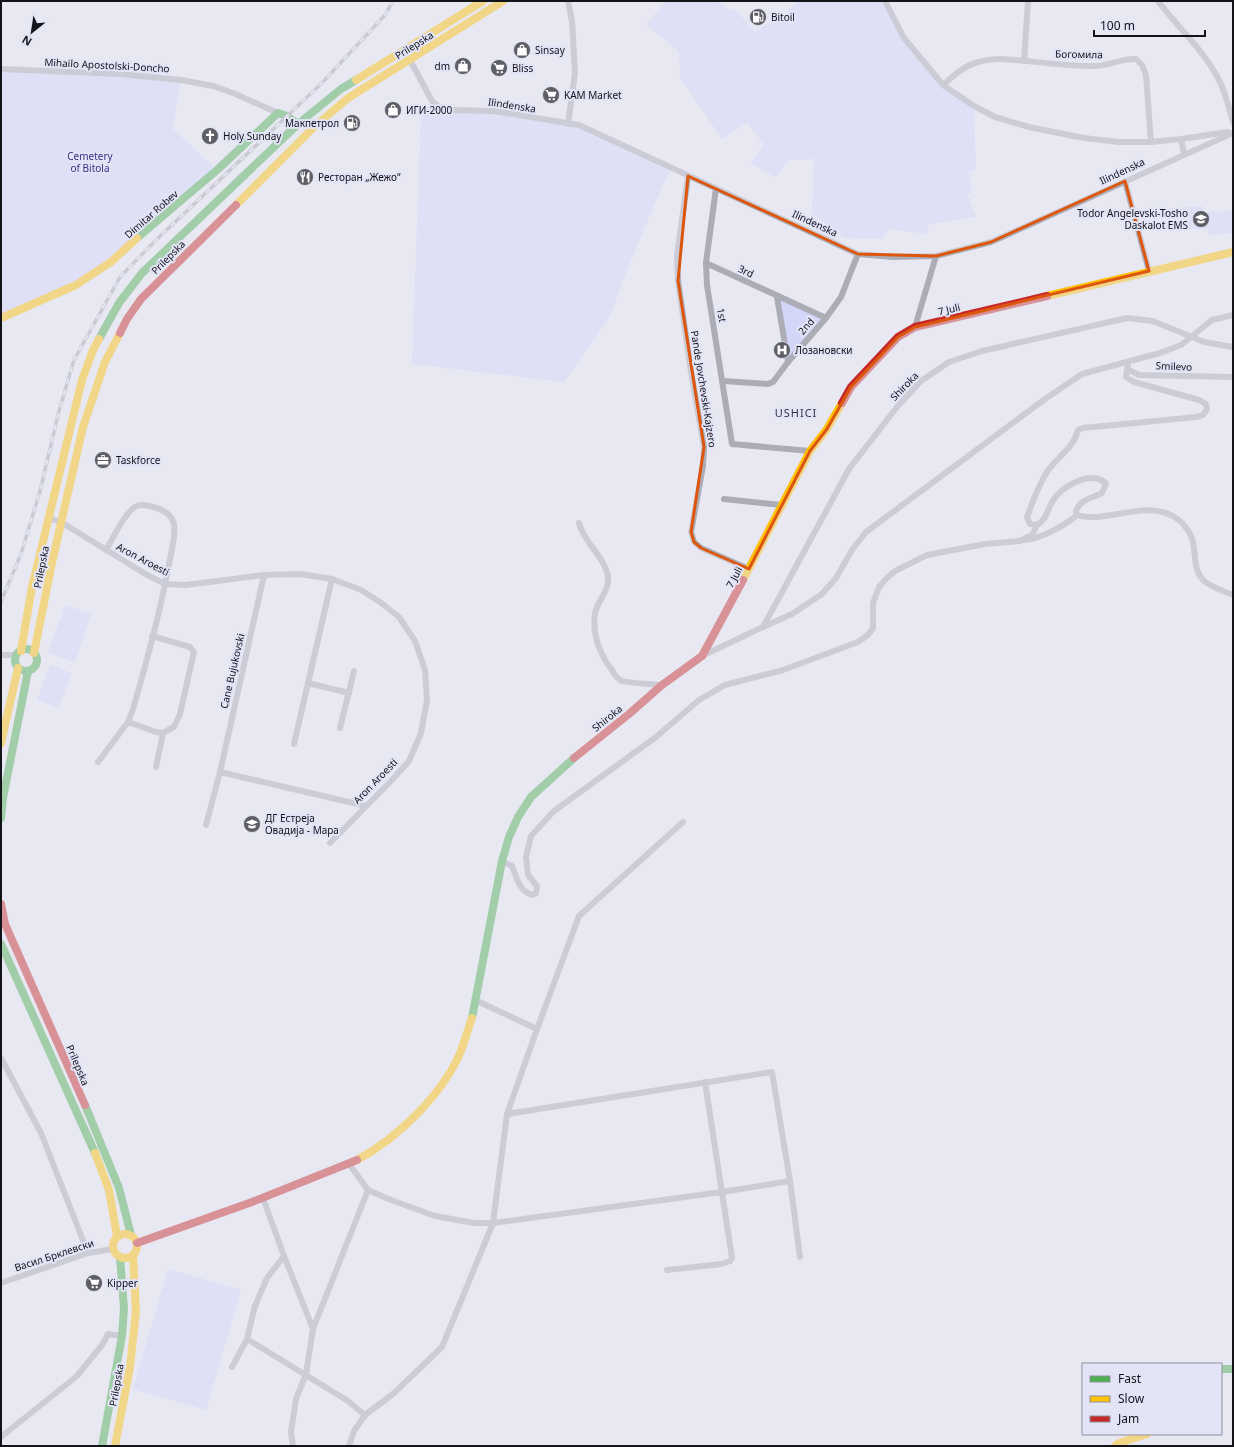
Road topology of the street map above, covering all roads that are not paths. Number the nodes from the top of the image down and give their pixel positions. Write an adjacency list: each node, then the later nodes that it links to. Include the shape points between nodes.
1 (483, 1): 13 (main road, Prilepska, via 341,89)
2 (503, 1): 7 (main road, Prilepska)
3 (568, 1): 14 (street, via 572,21 575,73)
4 (884, 1): 10 (street, via 904,38)
5 (1028, 1): 8 (street)
6 (1158, 1): 12 (street, via 1196,46 1217,76)
7 (410, 60): 14 (street, Ilindenska, via 432,101 439,107 449,110 494,111); 44 (main road, Prilepska, via 348,98 314,127 141,299 104,362 83,427)
8 (1024, 61): 10 (street, Богомила, via 992,59 977,62 958,72); 17 (street, Богомила, via 1097,66 1128,58 1136,59 1142,64 1146,75)
9 (1, 69): 11 (street, Mihailo Apostolski-Doncho, via 120,74 181,80 213,86)
10 (943, 85): 17 (street, via 995,117 1029,127 1084,138)
11 (278, 113): 13 (main road); 29 (main road, Dimitar Robev, via 111,262 76,285)
12 (1233, 122)
13 (298, 124): 43 (main road, Prilepska, via 142,273 119,303 94,350 82,380)
14 (568, 124): 19 (street, Ilindenska, via 579,125)
15 (1233, 132): 16 (street); 18 (street, Ilindenska)
16 (1181, 139): 17 (street); 18 (street)
17 (1151, 142)
18 (1184, 154): 20 (street, Ilindenska)
19 (688, 176): 21 (street, Ilindenska); 49 (street, Pande Jovchevski-Kajzero, via 677,256 678,281 704,447 691,532 694,542 701,548)
20 (1124, 181): 24 (street, Ilindenska, via 991,242); 26 (street)
21 (716, 188): 23 (street, Ilindenska); 25 (street, 1st)
22 (1233, 252): 26 (main road, 7 Juli)
23 (858, 254): 24 (street, Ilindenska, via 892,257); 30 (street, 2nd, via 841,297)
24 (936, 256): 31 (street)
25 (706, 263): 27 (street, 3rd); 38 (street, 1st, via 707,285)
26 (1149, 271): 31 (main road, 7 Juli)
27 (777, 297): 30 (street, 3rd); 35 (street)
28 (1233, 315): 32 (street, Shiroka, via 1212,320)
29 (1, 318)
30 (826, 318): 35 (street, 2nd)
31 (915, 327): 39 (main road, 7 Juli, via 898,337 851,387 827,429)
32 (1193, 336): 33 (street, via 1204,342); 34 (street, Shiroka, via 1181,345); 54 (street, Shiroka, via 1153,321 1127,318 982,352 949,362 921,380 849,469)
33 (1233, 347)
34 (1130, 361): 36 (street); 54 (street, Shiroka, via 1082,374 1045,399 866,532 836,578 822,594 792,614)
35 (788, 362): 38 (street, 2nd, via 773,382 768,384)
36 (1127, 369): 37 (street, Smilevo, via 1140,375); 46 (street, via 1126,377 1134,382 1199,400 1206,404 1207,409 1203,415 1196,417 1078,430 1075,441 1049,470 1031,506 1027,517 1030,524)
37 (1232, 377)
38 (723, 381): 39 (street, 1st, via 732,444)
39 (810, 451): 41 (main road, 7 Juli)
40 (724, 499): 41 (street)
41 (781, 505): 49 (main road, 7 Juli)
42 (1077, 515): 46 (street, via 1076,511 1082,501 1102,493 1106,484 1102,480 1086,479 1063,489 1044,520); 47 (street, via 1032,539); 53 (street, via 1085,517 1156,511 1175,517 1182,522 1193,541 1197,569 1204,580 1217,589)
43 (48, 518): 44 (street, Aron Aroesti); 56 (main road, Prilepska)
44 (61, 522): 48 (street, Aron Aroesti); 57 (main road, Prilepska)
45 (579, 523): 64 (street, via 608,576 606,590 596,613 599,650 615,674 623,681)
46 (1037, 525): 47 (street, via 1032,535)
47 (1020, 541): 79 (street, via 985,544 927,555 895,571 879,587 873,604 870,634 858,642 783,670 725,685 700,700 656,737 554,811 531,836 526,857 528,875 537,886 536,893 532,896 520,888 512,866)
48 (106, 550): 52 (street, Aron Aroesti); 52 (street, via 130,511 136,506 141,504 165,511 175,525)
49 (749, 569): 59 (main road, 7 Juli)
50 (264, 575): 51 (street, Aron Aroesti, via 300,574); 52 (street, Aron Aroesti, via 186,585); 73 (street, Cane Bujukovski)
51 (332, 579): 63 (street); 74 (street, Aron Aroesti, via 361,590 399,618 415,641 425,670 427,700 421,733 408,761)
52 (165, 584): 55 (street)
53 (1233, 595)
54 (763, 627): 59 (street, Shiroka)
55 (152, 636): 66 (street); 68 (street, via 190,647 194,652 180,714 174,727)
56 (19, 653): 57 (main road, via 28,650); 58 (street); 60 (main road, via 15,662)
57 (34, 653): 61 (main road, via 36,664)
58 (1, 655)
59 (702, 656): 64 (main road, Shiroka)
60 (18, 668): 61 (main road); 69 (main road)
61 (28, 671): 75 (main road)
62 (354, 671): 65 (street)
63 (308, 683): 65 (street); 70 (street)
64 (662, 685): 79 (main road, Shiroka, via 531,796 509,837)
65 (349, 693): 67 (street)
66 (128, 722): 68 (street); 71 (street)
67 (340, 728)
68 (163, 733): 72 (street)
69 (1, 743)
70 (294, 744)
71 (98, 762)
72 (156, 767)
73 (220, 772): 74 (street); 77 (street, Cane Bujukovski)
74 (366, 806): 78 (street, Aron Aroesti)
75 (1, 818)
76 (683, 822): 83 (street, via 579,916)
77 (206, 825)
78 (330, 844)
79 (502, 861): 82 (main road, Shiroka)
80 (1, 904): 93 (main road, Prilepska, via 6,924 103,1146)
81 (1, 944): 94 (main road, Prilepska, via 91,1142 109,1190)
82 (475, 1000): 83 (street); 87 (main road, Shiroka, via 461,1051 441,1086 406,1126 373,1151)
83 (537, 1029): 86 (street)
84 (1, 1058): 97 (street, via 40,1133)
85 (705, 1082): 86 (street); 88 (street, via 772,1072); 90 (street)
86 (507, 1114): 92 (street)
87 (349, 1164): 89 (street); 91 (main road, Shiroka)
88 (790, 1181): 90 (street); 101 (street)
89 (368, 1190): 92 (street, via 435,1216); 104 (street)
90 (722, 1192): 92 (street); 102 (street, via 732,1258 722,1264)
91 (263, 1198): 95 (main road, Shiroka); 99 (street)
92 (493, 1224): 111 (street, via 442,1347 393,1394)
93 (131, 1235): 94 (main road); 95 (main road)
94 (117, 1236): 96 (main road, via 113,1242)
95 (137, 1243): 98 (main road, via 137,1250)
96 (113, 1249): 97 (street, Васил Брклевски); 100 (main road)
97 (88, 1253): 103 (street, Васил Брклевски)
98 (133, 1256): 100 (main road); 115 (main road, Prilepska, via 136,1311 130,1367)
99 (284, 1256): 104 (street); 106 (street, via 267,1278 255,1306)
100 (120, 1257): 105 (main road, Prilepska, via 124,1308)
101 (800, 1257)
102 (667, 1270)
103 (1, 1283)
104 (314, 1329): 110 (street)
105 (122, 1336): 113 (street, via 108,1334 77,1376); 114 (main road, Prilepska)
106 (247, 1339): 107 (street); 110 (street)
107 (232, 1367)
108 (1222, 1369): 109 (main road)
109 (1233, 1369)
110 (306, 1374): 111 (street, via 348,1401); 116 (street, via 296,1399 291,1432)
111 (365, 1416): 117 (street, via 354,1431)
112 (1144, 1435): 118 (main road)
113 (1, 1437)
114 (102, 1446)
115 (115, 1446)
116 (293, 1446)
117 (349, 1446)
118 (1115, 1446)

